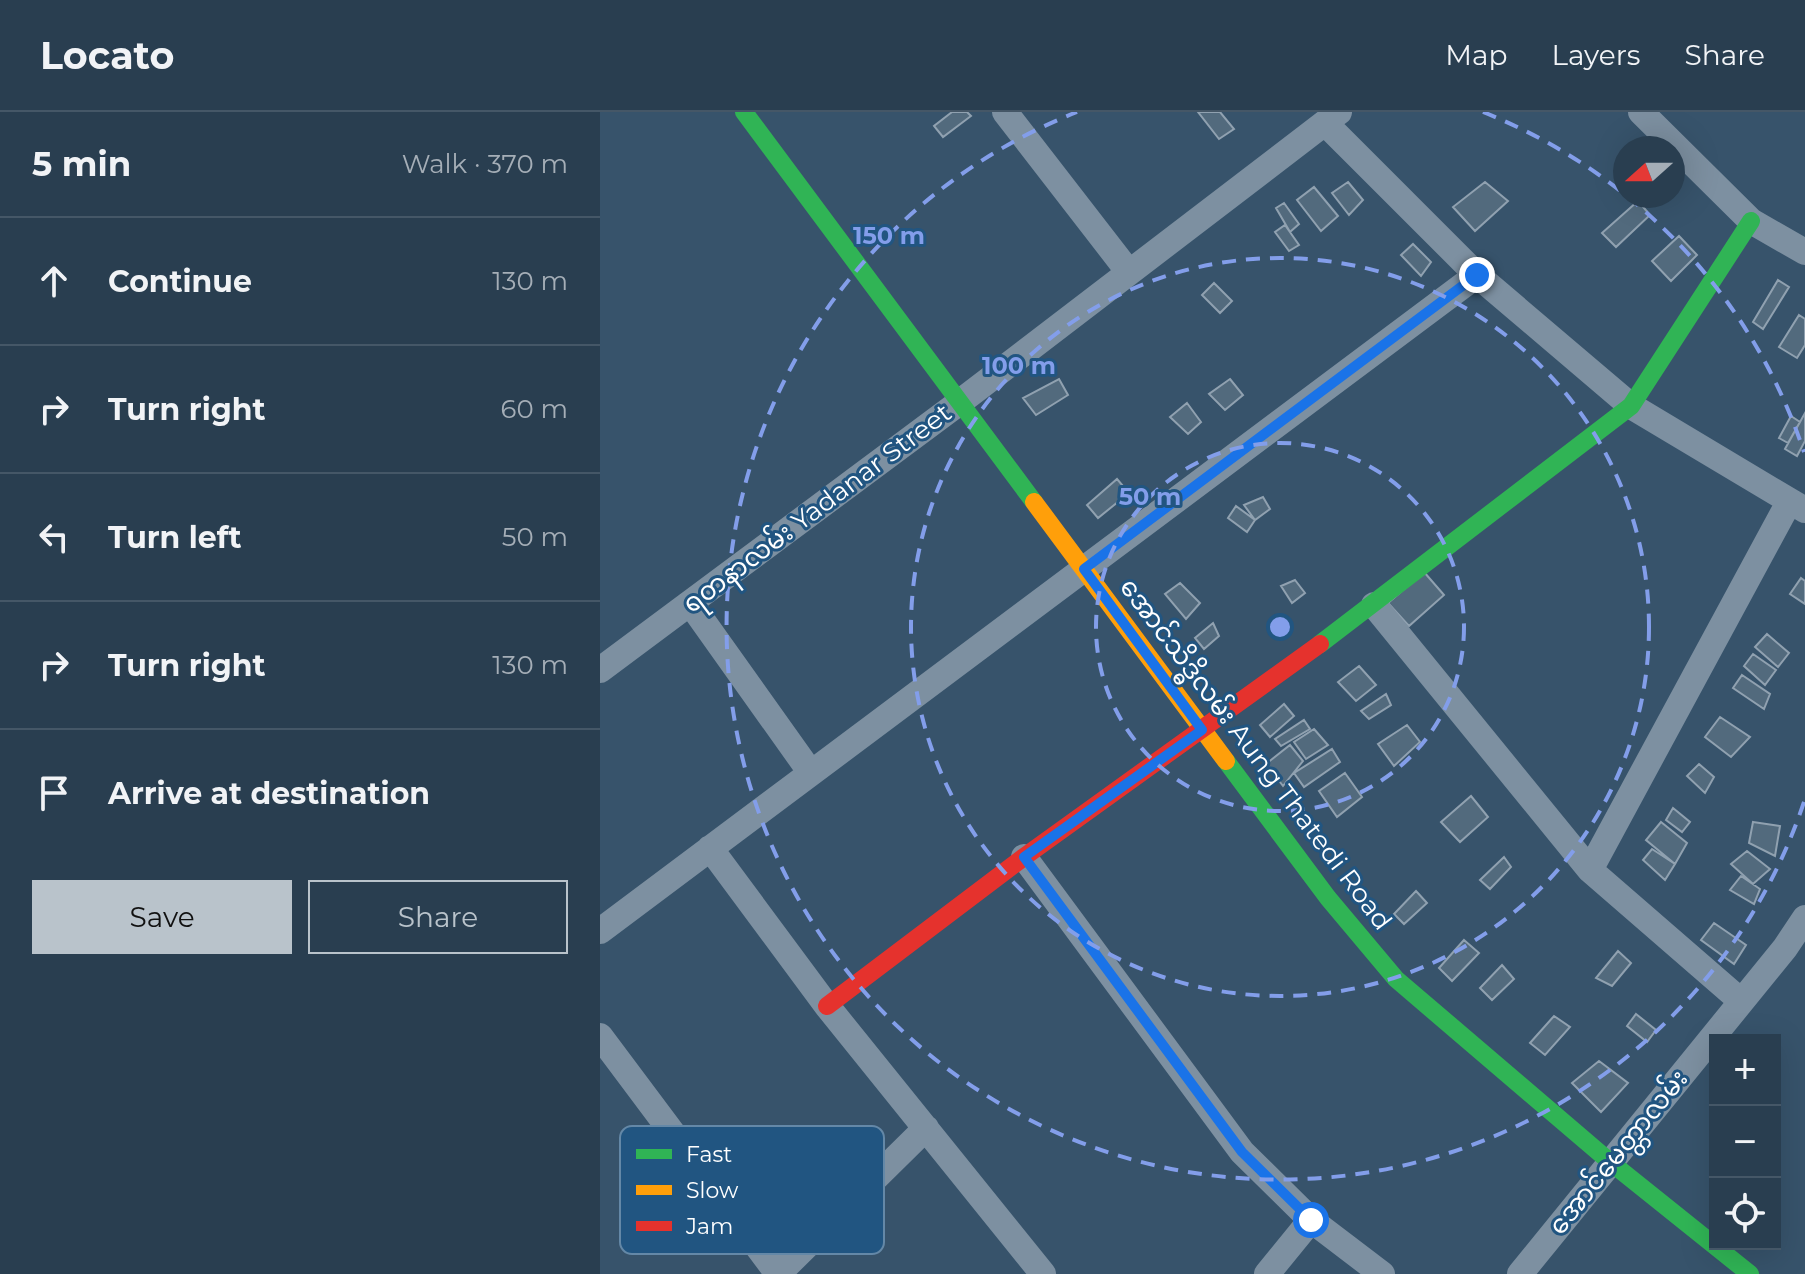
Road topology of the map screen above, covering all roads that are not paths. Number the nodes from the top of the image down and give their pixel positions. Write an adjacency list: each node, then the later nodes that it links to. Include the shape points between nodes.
1 (744, 112): 9 (street, အောင်သိဒ္ဓိလမ်း Aung Thatedi Road)
2 (1005, 112): 7 (street)
3 (1641, 112): 5 (street)
4 (1332, 117): 7 (street, ရတနာလမ်း Yadanar Street); 8 (street)
5 (1751, 221): 6 (street); 10 (street)
6 (1805, 252)
7 (1128, 271): 9 (street, ရတနာလမ်း Yadanar Street)
8 (1477, 275): 10 (street); 12 (street)
9 (960, 402): 12 (street, အောင်သိဒ္ဓိလမ်း Aung Thatedi Road); 13 (street, ရတနာလမ်း Yadanar Street)
10 (1631, 406): 11 (street); 14 (street)
11 (1797, 506): 20 (street)
12 (1084, 569): 16 (street, အောင်သိဒ္ဓိလမ်း Aung Thatedi Road); 17 (street)
13 (690, 603): 15 (street, ရတနာလမ်း Yadanar Street); 17 (street)
14 (1374, 605): 16 (street); 20 (street)
15 (600, 670)
16 (1202, 730): 19 (street); 28 (street, အောင်သိဒ္ဓိလမ်း Aung Thatedi Road, via 1396,979)
17 (811, 773): 18 (street)
18 (710, 848): 22 (street); 24 (street)
19 (1024, 857): 24 (street); 30 (street, via 1242,1152)
20 (1590, 870): 23 (street)
21 (1805, 918): 23 (street, အောင်မေတ္တာလမ်း)
22 (600, 931)
23 (1741, 1001): 28 (street, အောင်မေတ္တာလမ်း)
24 (827, 1006): 27 (street)
25 (600, 1036): 26 (street)
26 (667, 1126)
27 (926, 1128): 29 (street); 34 (street)
28 (1609, 1161): 37 (street, အောင်မေတ္တာလမ်း); 38 (street, အောင်သိဒ္ဓိလမ်း Aung Thatedi Road)
29 (884, 1169)
30 (1311, 1220): 35 (street); 36 (street)
31 (763, 1254): 33 (street)
32 (798, 1254): 33 (street)
33 (778, 1274)
34 (1043, 1274)
35 (1267, 1274)
36 (1382, 1274)
37 (1520, 1274)
38 (1750, 1274)

